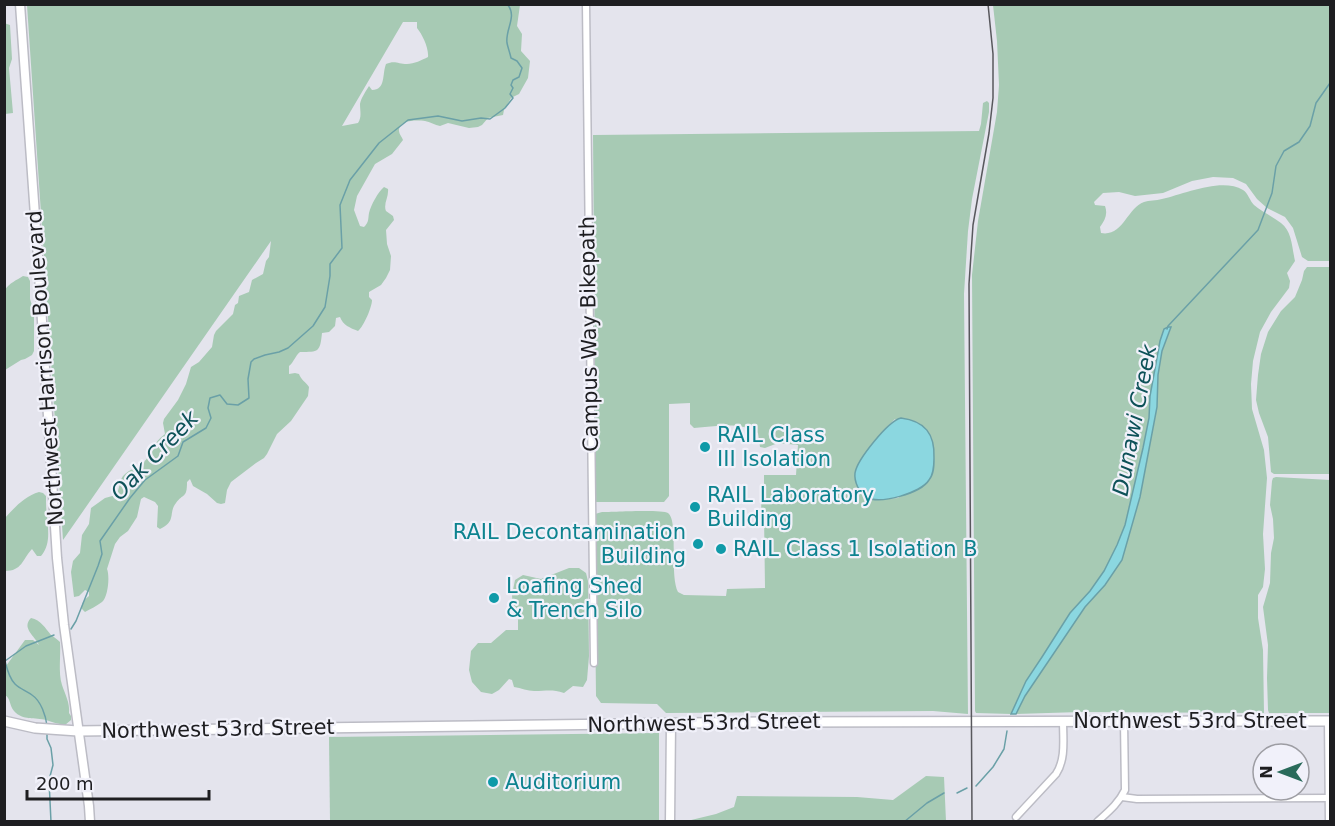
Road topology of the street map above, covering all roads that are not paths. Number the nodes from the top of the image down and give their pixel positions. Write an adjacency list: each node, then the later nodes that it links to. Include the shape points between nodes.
1 (20, 4): 9 (main road, Northwest Harrison Boulevard, via 57,558)
2 (586, 4): 3 (street, Campus Way Bikepath)
3 (594, 663)
4 (4, 721): 9 (main road, Northwest 53rd Street)
5 (1063, 721): 6 (main road, Northwest 53rd Street); 8 (main road, Northwest 53rd Street); 12 (street, via 1061,767)
6 (1124, 721): 7 (main road, Northwest 53rd Street); 10 (street)
7 (1329, 721): 11 (street)
8 (671, 723): 9 (main road, Northwest 53rd Street); 14 (main road)
9 (78, 731): 13 (main road, Northwest Harrison Boulevard)
10 (1122, 797): 11 (street); 15 (street)
11 (1329, 798): 16 (street)
12 (1016, 817)
13 (90, 822)
14 (670, 822)
15 (1097, 822)
16 (1329, 822)

